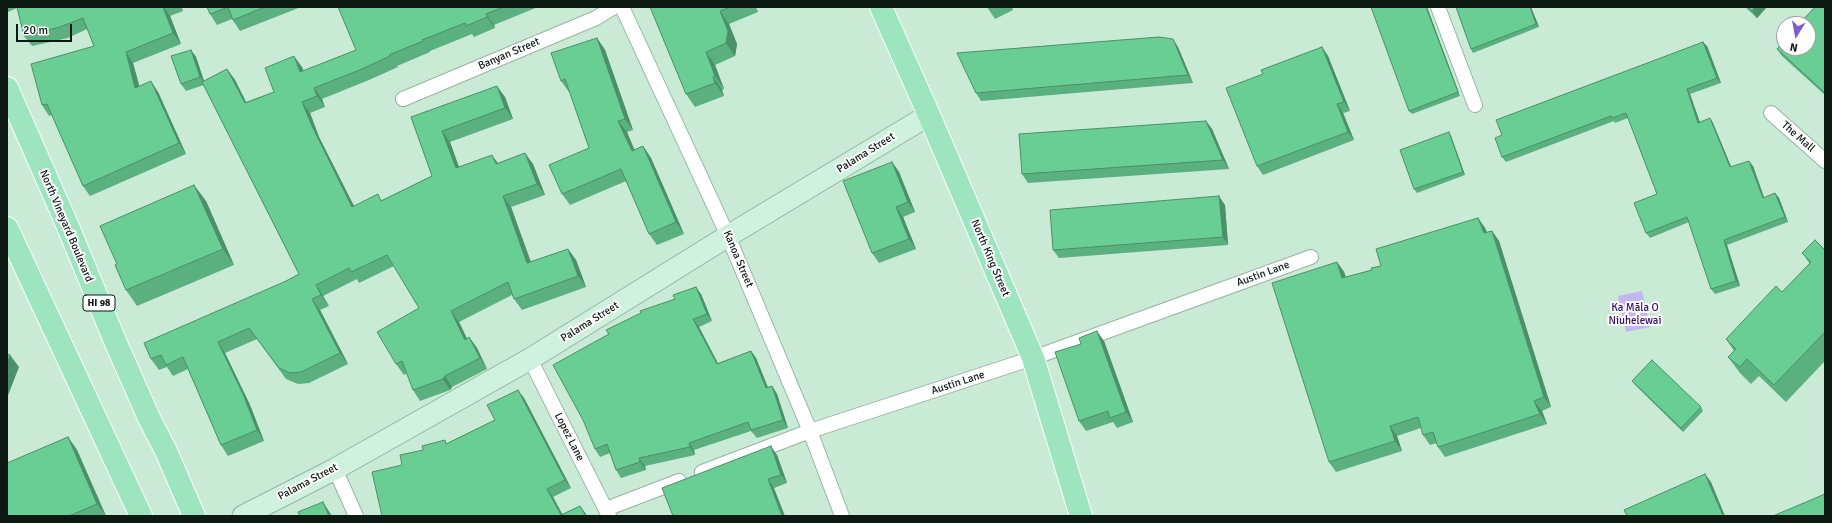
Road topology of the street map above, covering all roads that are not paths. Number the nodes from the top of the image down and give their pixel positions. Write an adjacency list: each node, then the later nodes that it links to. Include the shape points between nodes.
1 (614, 7): 6 (street, Banyan Street, via 596,18)
2 (622, 7): 12 (street, Kanoa Street)
3 (881, 7): 9 (main road, North King Street)
4 (1438, 7): 7 (street)
5 (7, 88): 20 (main road, North Vineyard Boulevard / HI 98, via 69,229 114,341)
6 (403, 99)
7 (1475, 105)
8 (1771, 113): 10 (street, The Mall)
9 (929, 115): 12 (street, Palama Street); 14 (main road, North King Street)
10 (1825, 161)
11 (7, 228): 19 (main road)
12 (728, 236): 15 (street, Palama Street); 16 (street, Kanoa Street)
13 (1311, 257): 14 (street, Austin Lane)
14 (1033, 358): 16 (street, Austin Lane); 24 (main road, North King Street)
15 (530, 359): 17 (street, Palama Street); 18 (street, Lopez Lane)
16 (810, 431): 18 (street, Austin Lane); 23 (street, Kanoa Street)
17 (335, 469): 21 (street, Palama Street); 22 (street)
18 (608, 513)
19 (141, 516)
20 (194, 516)
21 (243, 516)
22 (356, 516)
23 (842, 516)
24 (1081, 516)

